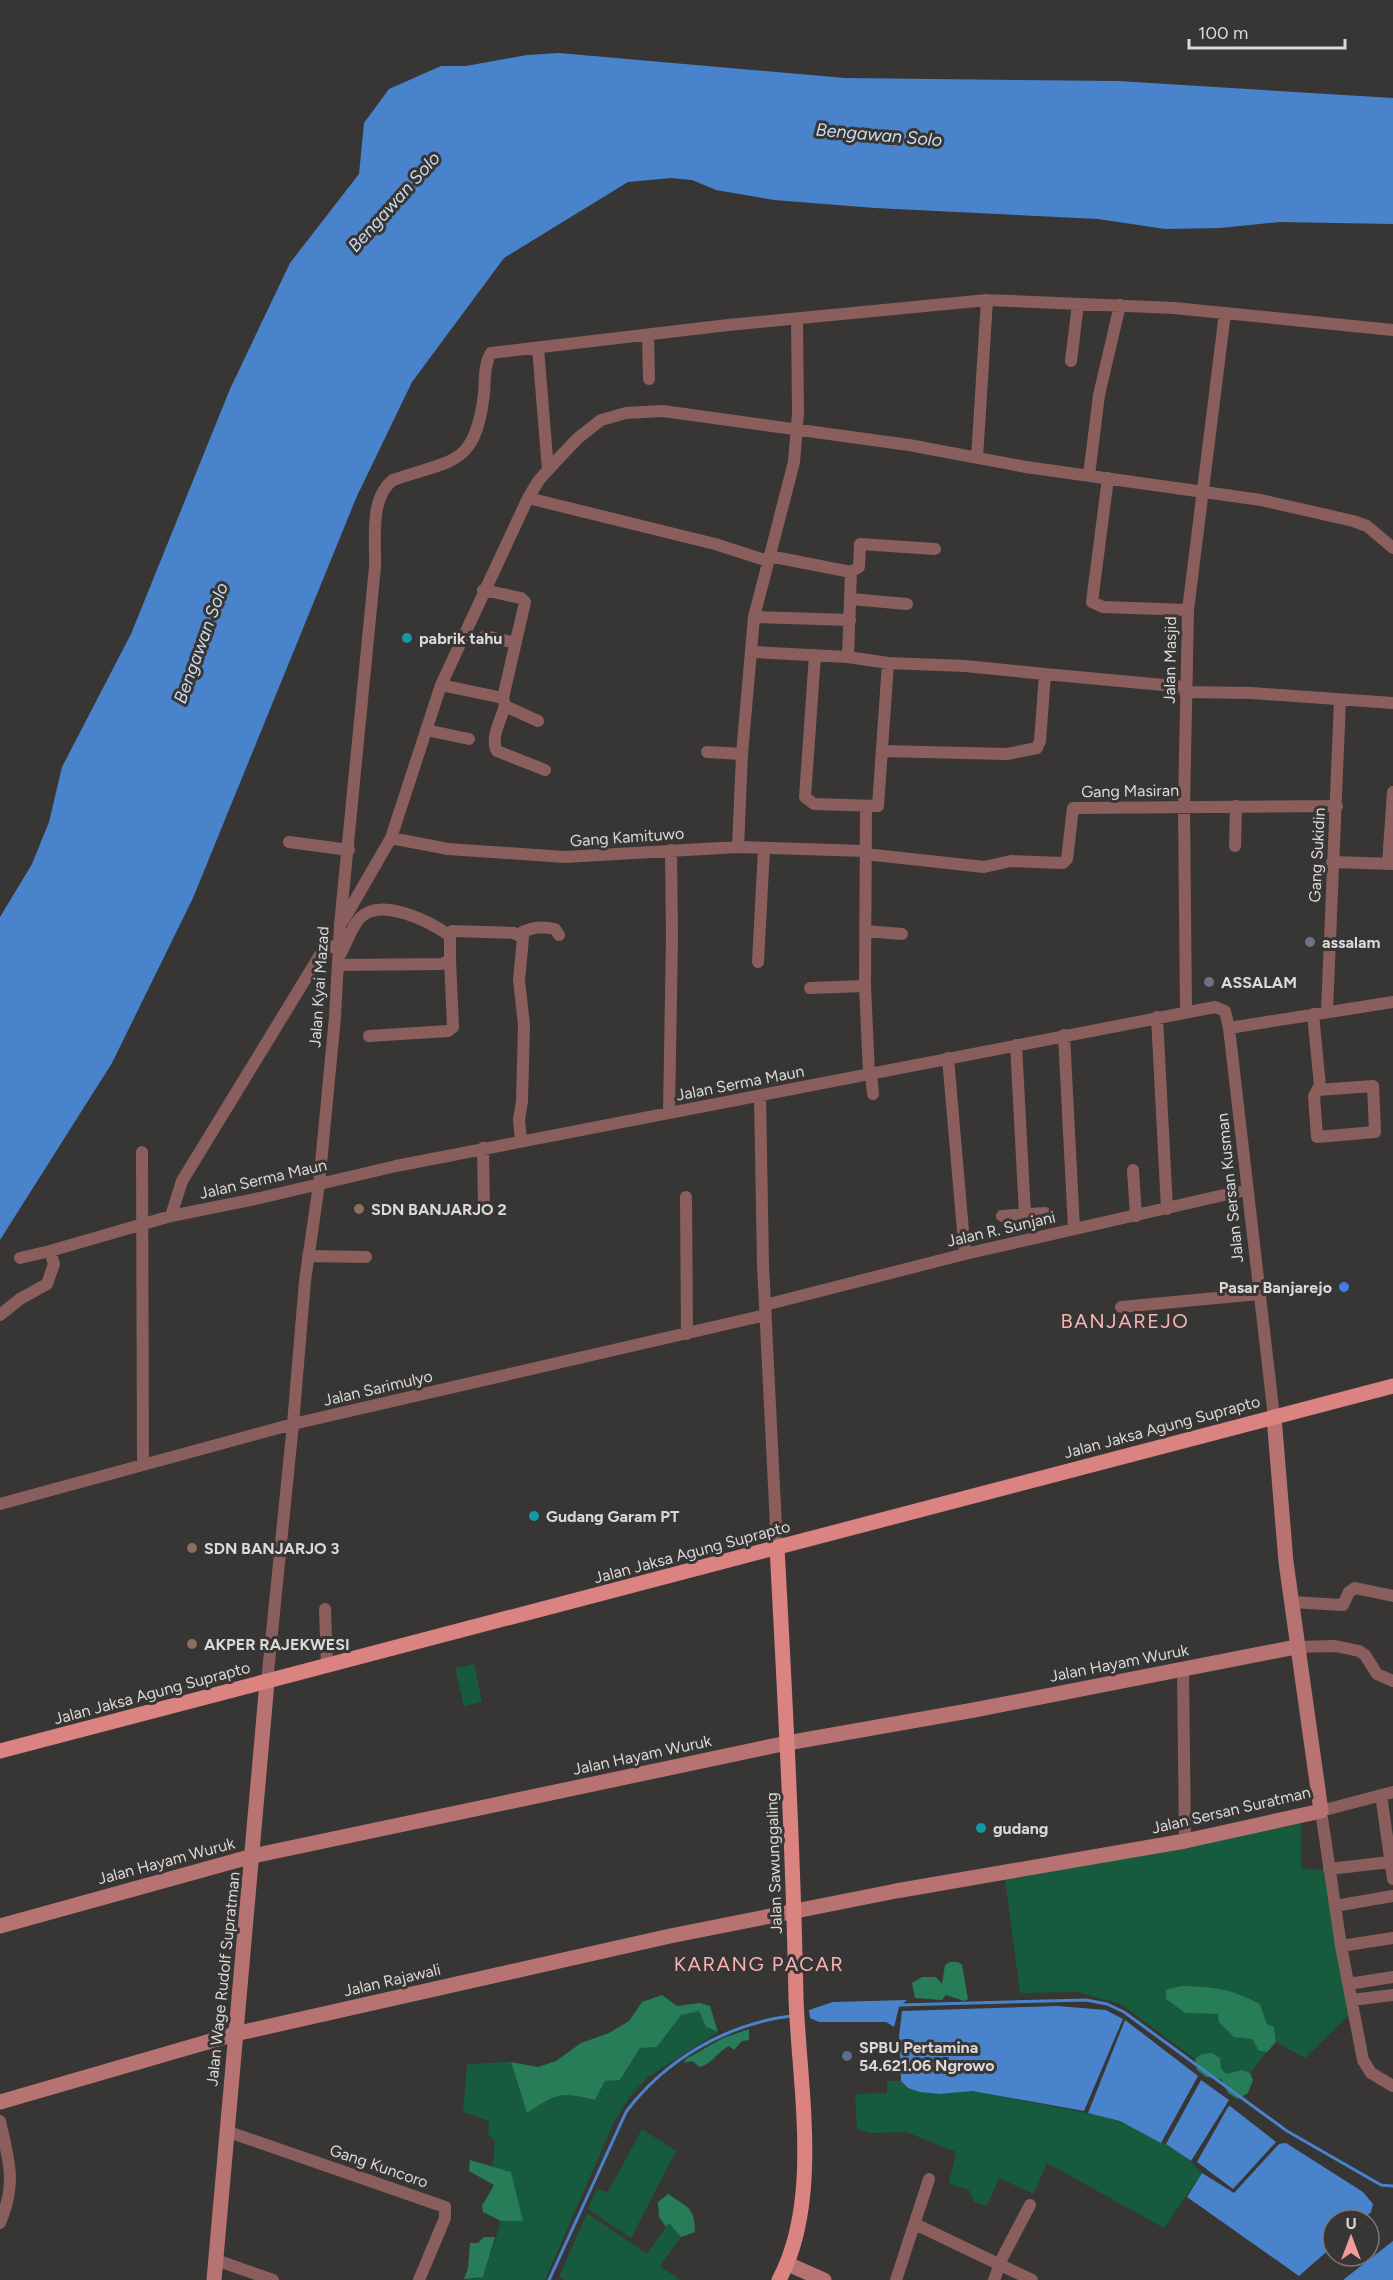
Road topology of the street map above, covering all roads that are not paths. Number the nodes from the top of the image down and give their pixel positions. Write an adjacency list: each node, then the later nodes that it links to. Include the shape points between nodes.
1 (987, 300): 2 (street); 5 (street); 12 (street)
2 (1078, 304): 3 (street); 9 (street)
3 (1120, 305): 4 (street); 14 (street, via 1099,395)
4 (1225, 313): 6 (street); 16 (street, Jalan Masjid)
5 (797, 320): 7 (street); 11 (street)
6 (1393, 330)
7 (648, 335): 8 (street); 10 (street)
8 (538, 348): 13 (street); 57 (street, Jalan Kyai Mazad, via 491,353 479,420 468,449 458,458 393,480 386,486 378,506)
9 (1071, 361)
10 (649, 379)
11 (796, 431): 12 (street); 13 (street, via 663,411 626,413 601,420); 20 (street, via 794,462)
12 (977, 458): 14 (street)
13 (548, 470): 17 (street)
14 (1089, 475): 15 (street)
15 (1108, 478): 16 (street); 25 (street, via 1092,602 1103,607)
16 (1202, 491): 18 (street, via 1353,521 1367,526); 25 (street, Jalan Masjid)
17 (528, 498): 20 (street); 22 (street)
18 (1393, 548)
19 (935, 549): 21 (street, via 860,544 858,567)
20 (768, 559): 21 (street); 26 (street)
21 (851, 572): 23 (street)
22 (483, 590): 29 (street, via 525,602); 35 (street)
23 (852, 599): 24 (street); 27 (street)
24 (907, 604)
25 (1188, 610): 36 (street, Jalan Masjid)
26 (754, 617): 27 (street); 30 (street)
27 (850, 620): 32 (street)
28 (485, 636): 29 (street)
29 (516, 643): 38 (street)
30 (753, 652): 31 (street); 45 (street)
31 (815, 655): 32 (street); 50 (street, via 805,797 814,804)
32 (848, 657): 33 (street)
33 (888, 663): 34 (street); 43 (street)
34 (1045, 674): 36 (street); 43 (street, via 1037,748 1007,754)
35 (441, 685): 38 (street); 41 (street)
36 (1185, 690): 37 (street); 51 (street, Jalan Masjid)
37 (1340, 700): 39 (street); 49 (street, Gang Sukidin)
38 (504, 702): 40 (street); 46 (street, via 494,747)
39 (1393, 703)
40 (538, 721)
41 (426, 730): 42 (street); 52 (street)
42 (469, 739)
43 (882, 751): 50 (street, via 879,802 876,807)
44 (707, 752): 45 (street)
45 (742, 754): 55 (street)
46 (545, 770)
47 (1393, 792): 61 (street)
48 (1236, 806): 49 (street, Gang Masiran); 51 (street, Gang Masiran); 54 (street)
49 (1336, 806): 60 (street, Gang Sukidin)
50 (866, 807): 59 (street)
51 (1184, 807): 59 (street, Gang Masiran, via 1072,808 1067,859 1063,863 1011,861 984,867); 74 (street, Jalan Masjid)
52 (391, 838): 58 (street, Gang Kamituwo, via 448,849 565,857); 62 (street)
53 (289, 842): 57 (street)
54 (1235, 846)
55 (738, 847): 56 (street, Gang Kamituwo); 58 (street, Gang Kamituwo)
56 (764, 849): 59 (street, Gang Kamituwo); 70 (street)
57 (349, 850): 62 (street, Jalan Kyai Mazad)
58 (671, 850): 87 (street)
59 (865, 852): 63 (street)
60 (1332, 862): 61 (street); 75 (street, Gang Sukidin)
61 (1390, 864)
62 (340, 925): 68 (street, Jalan Kyai Mazad)
63 (865, 931): 65 (street); 71 (street)
64 (519, 934): 66 (street, via 532,927 555,929); 67 (street, via 460,930 452,931); 88 (street, via 523,938 519,980 524,1025)
65 (902, 934)
66 (559, 935)
67 (450, 936): 68 (street, via 403,912 368,913 361,916); 69 (street)
68 (338, 958): 69 (street, via 434,965); 92 (street, Jalan Kyai Mazad); 99 (street, via 336,946 325,947 310,969 182,1181)
69 (450, 960): 80 (street, via 453,1027 448,1031)
70 (758, 962)
71 (865, 986): 72 (street); 83 (street)
72 (810, 988)
73 (1393, 1002): 75 (street)
74 (1186, 1011): 77 (street, Jalan Serma Maun); 78 (street, Jalan Serma Maun, via 1221,1008)
75 (1327, 1011): 76 (street)
76 (1313, 1014): 78 (street); 84 (street, via 1320,1086)
77 (1157, 1017): 79 (street, Jalan Serma Maun); 96 (street)
78 (1229, 1028): 93 (street, Jalan Sersan Kusman)
79 (1064, 1035): 81 (street, Jalan Serma Maun); 103 (street)
80 (369, 1036)
81 (1016, 1045): 82 (street, Jalan Serma Maun); 98 (street)
82 (948, 1058): 83 (street, Jalan Serma Maun); 105 (street)
83 (870, 1074): 85 (street); 86 (street, Jalan Serma Maun)
84 (1317, 1090): 84 (street, via 1317,1137 1376,1132 1373,1086)
85 (873, 1094)
86 (760, 1096): 87 (street, Jalan Serma Maun); 111 (street)
87 (669, 1113): 88 (street, Jalan Serma Maun)
88 (521, 1141): 89 (street, Jalan Serma Maun)
89 (483, 1148): 92 (street, Jalan Serma Maun); 95 (street)
90 (142, 1152): 102 (street)
91 (1133, 1170): 101 (street)
92 (319, 1184): 99 (street, Jalan Serma Maun); 106 (street, Jalan Kyai Mazad)
93 (1246, 1190): 96 (street, Jalan R. Sunjani); 109 (street, Jalan Sersan Kusman)
94 (686, 1197): 113 (street)
95 (484, 1208)
96 (1167, 1209): 101 (street, Jalan R. Sunjani)
97 (1045, 1213): 98 (street)
98 (1025, 1214): 100 (street)
99 (171, 1216): 102 (street, Jalan Serma Maun)
100 (1002, 1216)
101 (1136, 1216): 103 (street, Jalan R. Sunjani)
102 (143, 1225): 104 (street, Jalan Serma Maun); 117 (street)
103 (1074, 1229): 105 (street, Jalan R. Sunjani)
104 (50, 1251): 108 (street, Jalan Serma Maun); 112 (street, via 54,1264 47,1284)
105 (965, 1254): 111 (street, Jalan R. Sunjani)
106 (308, 1256): 107 (street); 116 (street, Jalan Kyai Mazad)
107 (366, 1257)
108 (20, 1258)
109 (1259, 1294): 110 (street); 115 (street, Jalan Sersan Kusman)
110 (1121, 1307)
111 (766, 1310): 113 (street, Jalan Sarimulyo); 119 (street)
112 (0, 1315)
113 (687, 1334): 116 (street, Jalan Sarimulyo)
114 (1393, 1386): 115 (main road, Jalan Jaksa Agung Suprapto)
115 (1274, 1417): 119 (main road, Jalan Jaksa Agung Suprapto); 121 (main road, Jalan Sersan Suratman)
116 (294, 1424): 117 (street, Jalan Sarimulyo); 127 (street, Jalan Kyai Mazad)
117 (143, 1465): 118 (street, Jalan Sarimulyo)
118 (0, 1504)
119 (777, 1548): 124 (main road, Jalan Jaksa Agung Suprapto); 128 (main road, Jalan Sawunggaling)
120 (1393, 1596): 121 (street, via 1355,1587 1343,1605)
121 (1291, 1602): 123 (main road, Jalan Sersan Suratman)
122 (325, 1609): 124 (street)
123 (1296, 1647): 125 (main road, Jalan Hayam Wuruk); 126 (street, via 1335,1646 1359,1651 1377,1674); 131 (main road, Jalan Sersan Suratman)
124 (327, 1666): 127 (main road, Jalan Jaksa Agung Suprapto)
125 (1183, 1669): 128 (main road, Jalan Hayam Wuruk); 132 (street)
126 (1393, 1681)
127 (267, 1682): 129 (main road, Jalan Jaksa Agung Suprapto); 133 (main road, Jalan Wage Rudolf Supratman)
128 (787, 1743): 133 (main road, Jalan Hayam Wuruk); 139 (main road, Jalan Sawunggaling)
129 (0, 1751)
130 (1387, 1793): 131 (street); 134 (street)
131 (1321, 1811): 132 (main road, Jalan Sersan Suratman); 135 (street)
132 (1185, 1841): 139 (main road, Jalan Sersan Suratman)
133 (253, 1856): 140 (main road, Jalan Hayam Wuruk); 147 (main road, Jalan Wage Rudolf Supratman)
134 (1391, 1857): 135 (street); 136 (street)
135 (1329, 1869): 138 (street)
136 (1393, 1880)
137 (1393, 1896): 138 (street)
138 (1335, 1906): 142 (street)
139 (795, 1910): 147 (main road, Jalan Rajawali); 157 (main road, Jalan Sawunggaling, via 803,2152 802,2196)
140 (0, 1926)
141 (1393, 1938): 142 (street)
142 (1341, 1946): 144 (street)
143 (1393, 1977): 144 (street)
144 (1349, 1984): 146 (street)
145 (1393, 1995): 146 (street)
146 (1352, 2000): 148 (street, via 1366,2067)
147 (235, 2034): 149 (main road, Jalan Rajawali); 151 (main road, Jalan Wage Rudolf Supratman)
148 (1393, 2086)
149 (0, 2102)
150 (0, 2121): 154 (street, via 11,2174 9,2201)
151 (226, 2131): 156 (main road, Jalan Wage Rudolf Supratman); 161 (street, Gang Kuncoro, via 445,2207 445,2218)
152 (929, 2179): 155 (street)
153 (1030, 2205): 158 (street)
154 (0, 2223)
155 (915, 2224): 158 (street); 164 (street)
156 (216, 2260): 159 (main road, Jalan Wage Rudolf Supratman); 160 (street)
157 (788, 2264): 162 (main road, Jalan Sawunggaling); 163 (main road)
158 (999, 2264): 165 (street); 166 (street)
159 (214, 2280)
160 (273, 2280)
161 (419, 2280)
162 (779, 2280)
163 (824, 2280)
164 (896, 2280)
165 (994, 2280)
166 (1032, 2280)

